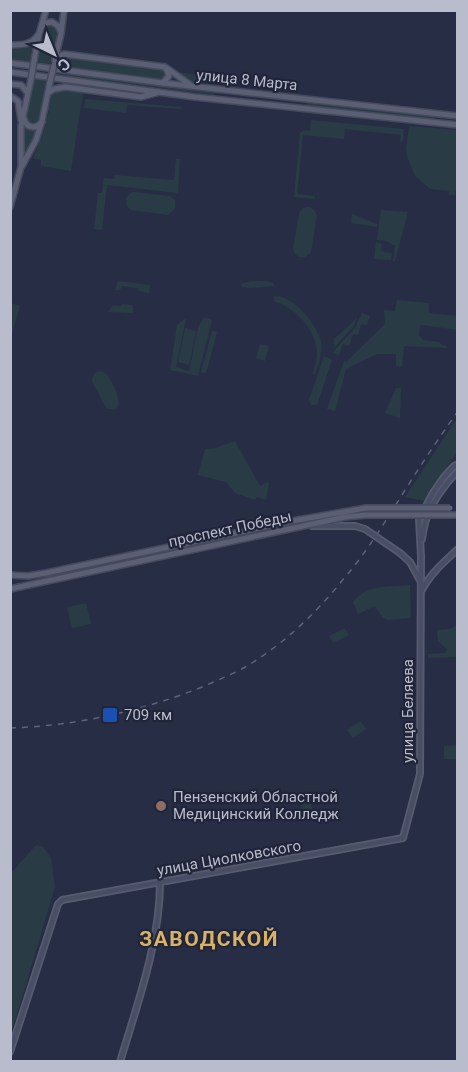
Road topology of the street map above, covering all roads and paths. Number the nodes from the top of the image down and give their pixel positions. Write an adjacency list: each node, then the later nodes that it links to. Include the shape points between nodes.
1 (46, 10): 3 (main road)
2 (64, 10): 5 (main road)
3 (41, 27): 4 (main road); 5 (main road, via 52,22)
4 (39, 34): 6 (main road, via 26,44); 11 (main road)
5 (61, 34): 7 (main road)
6 (10, 45)
7 (58, 47): 8 (main road); 10 (main road)
8 (64, 54): 10 (main road); 12 (main road)
9 (10, 63): 11 (main road, улица 8 Марта)
10 (54, 63): 19 (main road, bridge)
11 (34, 64): 14 (main road, улица 8 Марта); 18 (main road, bridge)
12 (163, 67): 14 (main road, via 169,76); 16 (main road)
13 (10, 72): 17 (main road, улица 8 Марта)
14 (163, 83): 16 (main road, улица 8 Марта)
15 (10, 84): 18 (main road, via 21,86)
16 (194, 86): 20 (main road, улица 8 Марта)
17 (161, 92): 19 (main road, via 141,97 65,87); 22 (main road, улица 8 Марта)
18 (28, 93): 24 (main road)
19 (48, 93): 25 (main road)
20 (253, 93): 22 (main road); 23 (main road, улица 8 Марта)
21 (10, 96): 27 (main road, via 18,101)
22 (251, 103): 26 (main road, улица 8 Марта)
23 (458, 116)
24 (24, 118): 25 (main road, via 32,127); 27 (main road)
25 (42, 121): 28 (main road)
26 (458, 125)
27 (21, 126): 28 (main road)
28 (21, 167): 29 (main road)
29 (10, 207)
30 (458, 464): 32 (main road)
31 (458, 471): 33 (main road)
32 (436, 489): 33 (main road); 42 (main road, via 419,519)
33 (441, 492): 42 (main road, via 425,521)
34 (458, 508): 35 (main road, проспект Победы, bridge)
35 (366, 512): 36 (main road, проспект Победы, bridge); 37 (main road, проспект Победы); 38 (main road, проспект Победы)
36 (458, 515)
37 (279, 524): 39 (main road, проспект Победы); 40 (main road)
38 (303, 526): 40 (main road, проспект Победы); 45 (main road, bridge, via 365,529 410,562)
39 (253, 530): 41 (main road, via 246,532); 44 (main road, проспект Победы, via 46,573)
40 (269, 533): 41 (main road, проспект Победы)
41 (245, 538): 46 (main road, проспект Победы)
42 (421, 545): 45 (main road, улица Беляева)
43 (458, 549): 47 (main road, via 434,572)
44 (10, 575)
45 (421, 582): 47 (main road, улица Беляева)
46 (10, 589)
47 (421, 593): 48 (main road, улица Беляева, via 420,774)
48 (403, 838): 49 (main road, улица Циолковского)
49 (160, 883): 50 (main road, улица Циолковского, via 60,902); 51 (main road, via 153,950)
50 (10, 1052)
51 (120, 1062)

